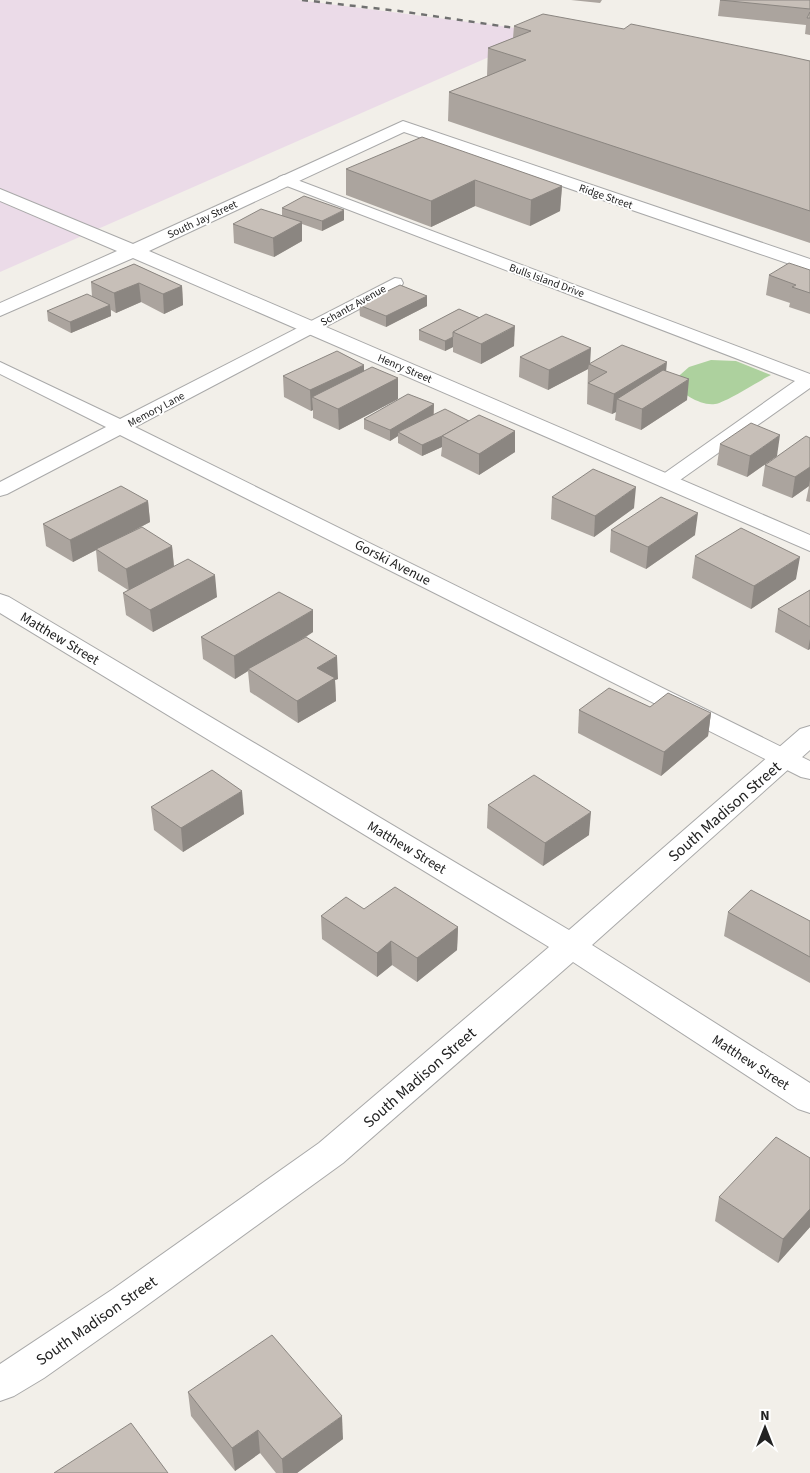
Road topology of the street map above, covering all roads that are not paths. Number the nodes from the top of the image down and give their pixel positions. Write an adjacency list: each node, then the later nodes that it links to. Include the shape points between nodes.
1 (402, 126): 2 (street, South Jay Street); 5 (street, Ridge Street)
2 (284, 180): 4 (street, South Jay Street); 10 (lane, Bulls Island Drive)
3 (0, 194): 4 (street, Henry Street)
4 (134, 251): 7 (street, South Jay Street); 8 (street, Henry Street)
5 (810, 266)
6 (394, 283): 8 (lane, Schantz Avenue)
7 (0, 310)
8 (312, 328): 11 (lane, Memory Lane); 12 (street, Henry Street)
9 (0, 367): 11 (lane, Gorski Avenue)
10 (809, 380): 12 (lane)
11 (122, 427): 13 (lane, Memory Lane); 17 (lane, Gorski Avenue)
12 (666, 481): 14 (street, Henry Street)
13 (0, 490)
14 (810, 544)
15 (0, 602): 18 (street, Matthew Street)
16 (810, 735): 17 (street, South Madison Street)
17 (797, 765): 18 (street, South Madison Street)
18 (571, 946): 19 (street, Matthew Street); 20 (street, South Madison Street, via 331,1153 126,1300)
19 (810, 1100)
20 (0, 1384)

